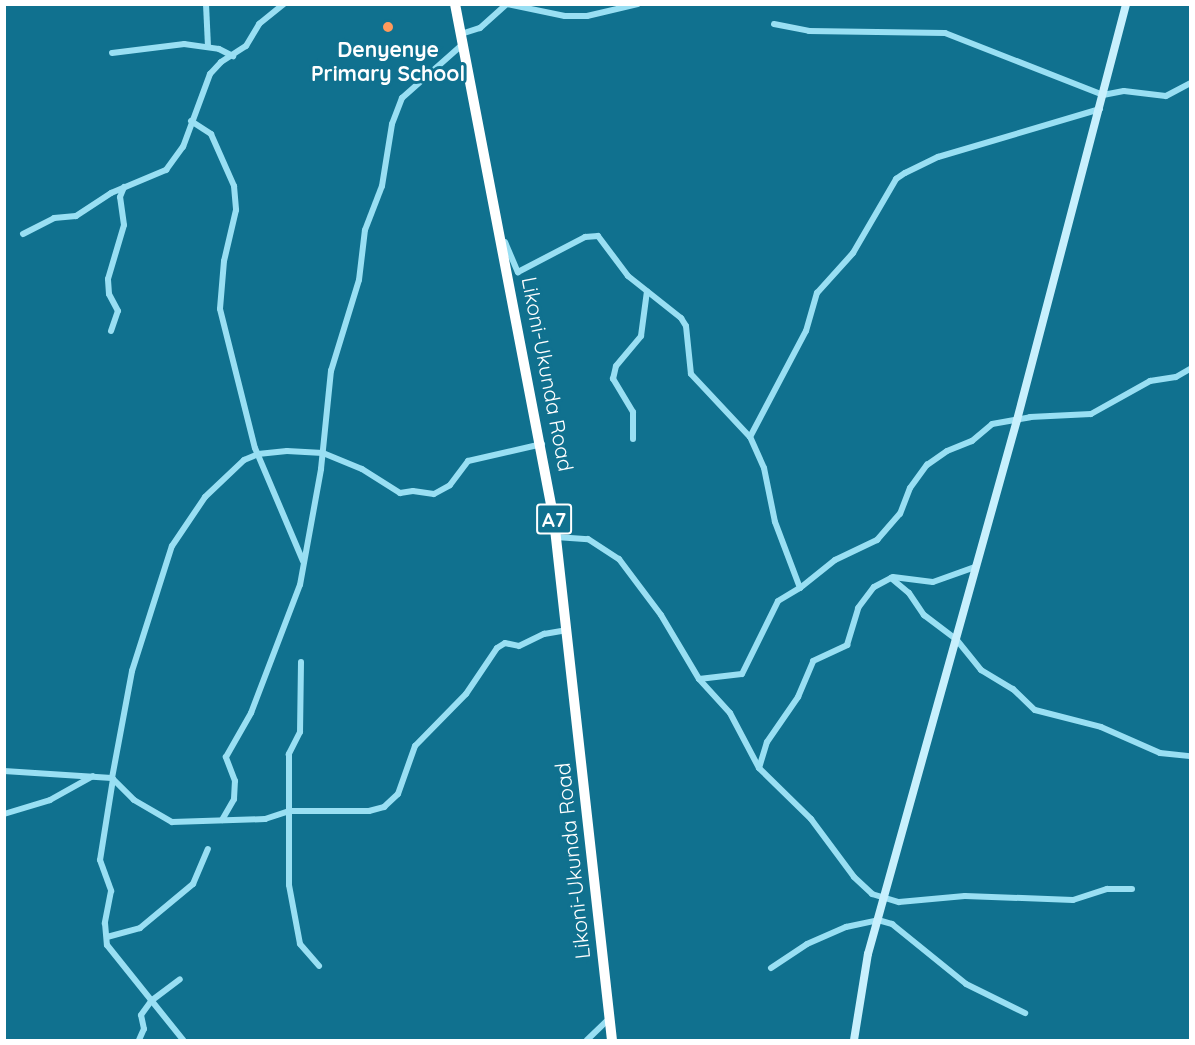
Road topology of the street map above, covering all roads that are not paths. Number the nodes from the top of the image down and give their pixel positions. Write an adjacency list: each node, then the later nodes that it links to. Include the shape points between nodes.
1 (206, 4): 8 (street)
2 (284, 4): 10 (street, via 259,24 246,46)
3 (455, 4): 7 (highway, Likoni-Ukunda Road / A7)
4 (638, 4): 7 (street, via 587,16 564,16 507,4)
5 (1126, 4): 12 (street)
6 (774, 24): 12 (street, via 809,31 945,33)
7 (462, 39): 16 (highway, Likoni-Ukunda Road / A7); 26 (street, via 402,98 392,124 382,186 365,230 359,280 331,370)
8 (208, 47): 9 (street, via 184,44); 10 (street)
9 (112, 53)
10 (233, 56): 14 (street, via 210,74)
11 (1191, 83): 12 (street, via 1167,96 1124,91)
12 (1103, 95): 13 (street)
13 (1100, 109): 21 (street); 22 (street, via 938,157 896,179 853,254 817,293 806,331)
14 (191, 121): 15 (street, via 174,163 166,170); 25 (street, via 212,134 234,186 236,210 224,261 220,309)
15 (124, 186): 17 (street, via 76,216 54,218); 19 (street, via 120,197 124,225 108,279 109,294 118,311)
16 (499, 229): 18 (street, via 518,272 585,237 598,236 628,276); 24 (highway, Likoni-Ukunda Road / A7)
17 (23, 234)
18 (647, 291): 22 (street, via 686,326 691,374 699,387); 23 (street, via 641,336 616,366 613,379 633,412)
19 (111, 331)
20 (1191, 369): 21 (street, via 1176,377 1150,381 1091,414)
21 (1017, 420): 29 (street); 31 (street, via 992,424 972,441 939,456 916,479 900,514 883,534 835,560)
22 (750, 437): 31 (street, via 764,468 775,522)
23 (633, 439)
24 (542, 444): 26 (street, via 472,459 450,485 434,494 400,493 362,469); 27 (highway, Likoni-Ukunda Road / A7)
25 (258, 453): 26 (street); 28 (street); 40 (street, via 244,460 205,496 172,546 132,671)
26 (323, 453): 28 (street)
27 (556, 537): 32 (highway, Likoni-Ukunda Road / A7); 35 (street, via 588,539 619,559 661,615)
28 (303, 561): 43 (street, via 300,585 251,713 226,757 235,781 234,799)
29 (975, 567): 30 (street, via 933,582 909,576); 33 (street)
30 (891, 578): 33 (street, via 909,593 924,615); 37 (street, via 874,586 858,608 848,645 813,661 798,697 768,742)
31 (800, 588): 35 (street, via 778,601 742,675)
32 (566, 630): 41 (street, via 544,634 519,646 505,643 498,648 466,694 415,746 398,794 384,807 334,813); 54 (highway, Likoni-Ukunda Road / A7)
33 (956, 639): 36 (street, via 981,670 1013,689 1035,710 1101,727 1160,753); 46 (street)
34 (301, 662): 41 (street, via 300,732 289,754)
35 (699, 679): 37 (street, via 730,713)
36 (1191, 756)
37 (759, 768): 46 (street, via 811,819 854,877)
38 (4, 771): 39 (street)
39 (93, 776): 40 (street); 42 (street, via 50,800)
40 (112, 779): 43 (street, via 134,800 172,822); 48 (street, via 99,860 111,891 105,923)
41 (290, 811): 43 (street, via 265,819); 49 (street, via 289,885 295,926 300,944)
42 (4, 814)
43 (222, 820)
44 (208, 849): 48 (street, via 193,884 140,928)
45 (1132, 889): 46 (street, via 1107,889 1073,900 1014,896)
46 (886, 900): 47 (street)
47 (878, 920): 50 (street, via 846,927 807,944); 53 (street, via 892,924 966,984); 59 (street, via 868,954)
48 (107, 937): 52 (street, via 107,945)
49 (319, 966)
50 (771, 968)
51 (180, 979): 52 (street)
52 (151, 1001): 55 (street, via 141,1015 144,1029); 56 (street)
53 (1025, 1013)
54 (609, 1019): 57 (street); 58 (highway, Likoni-Ukunda Road / A7)
55 (139, 1041)
56 (183, 1041)
57 (587, 1041)
58 (612, 1041)
59 (854, 1041)

